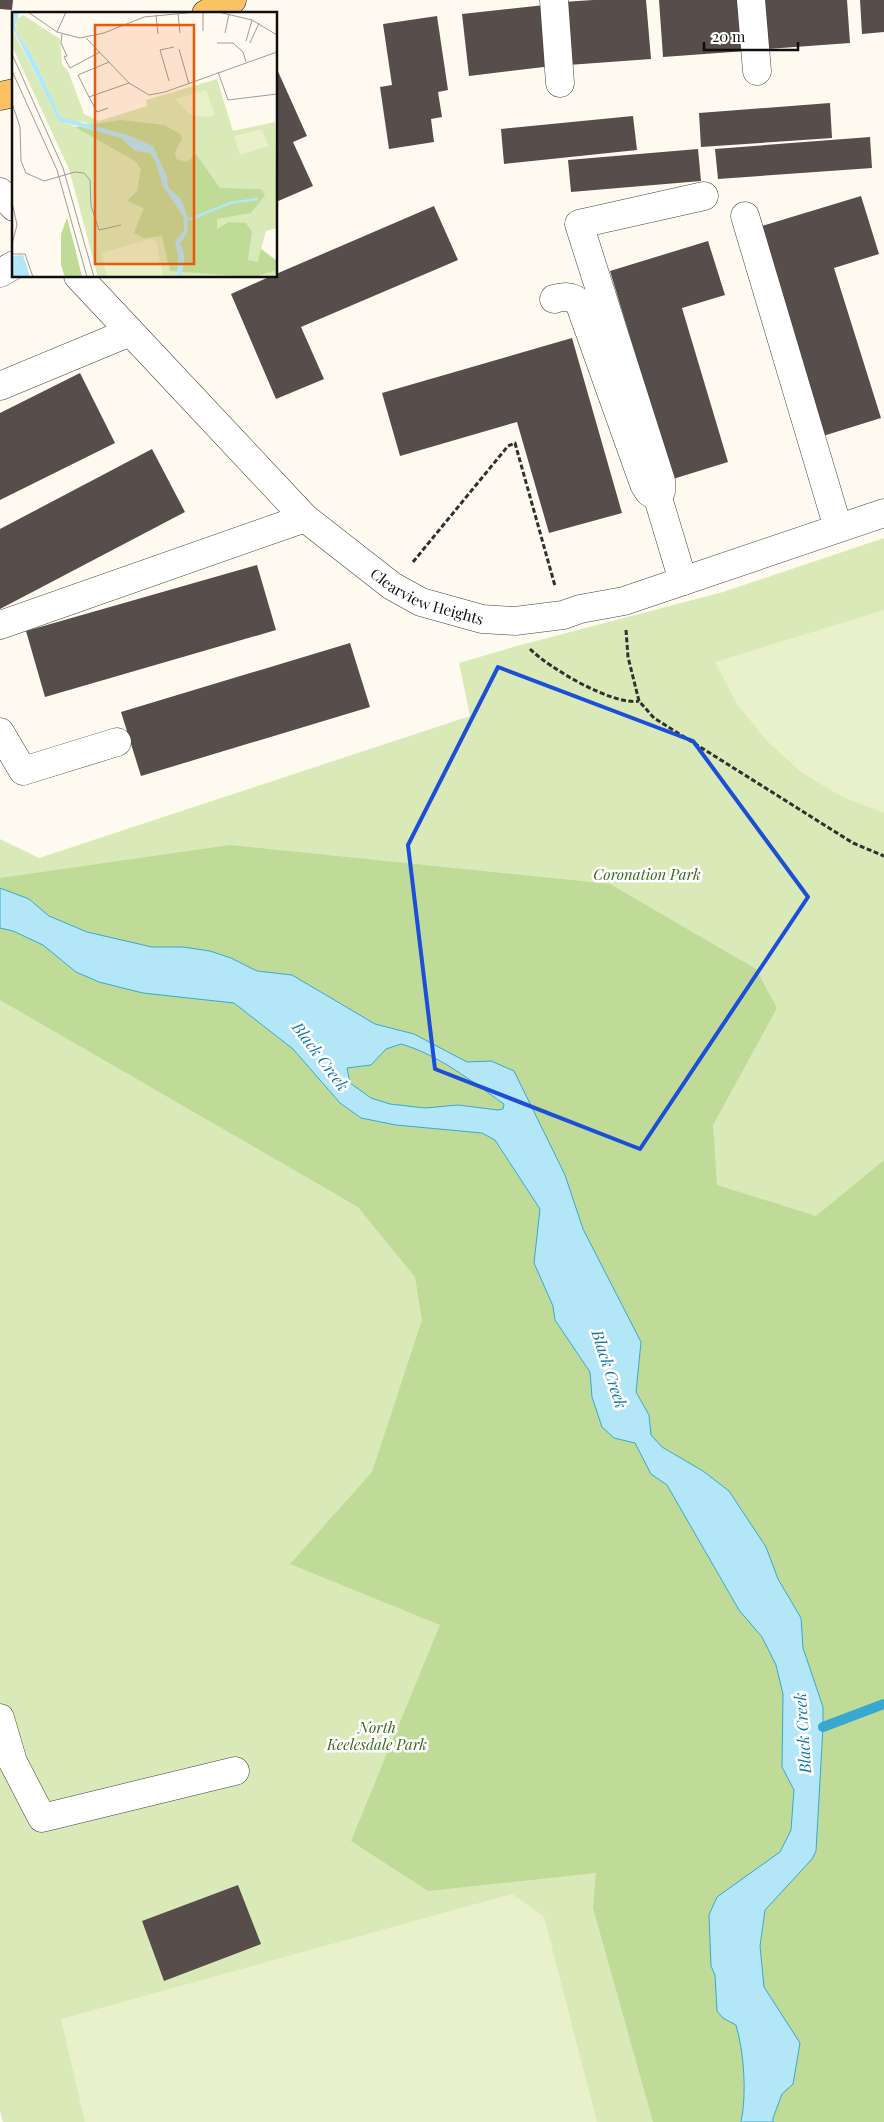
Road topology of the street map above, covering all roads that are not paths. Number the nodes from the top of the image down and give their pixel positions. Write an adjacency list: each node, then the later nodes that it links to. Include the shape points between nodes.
1 (232, 0): 4 (main road)
2 (554, 0): 6 (street)
3 (751, 0): 5 (street)
4 (210, 12)
5 (758, 70)
6 (560, 82)
7 (0, 192): 9 (street)
8 (704, 196): 17 (street, via 578,224 661,481)
9 (12, 205)
10 (745, 216): 20 (street)
11 (12, 266): 12 (street)
12 (0, 272)
13 (80, 278): 15 (street, Clearview Heights)
14 (554, 299): 17 (street, via 574,298 579,302 644,484)
15 (130, 332): 16 (street); 19 (street, Clearview Heights)
16 (0, 386)
17 (658, 498): 21 (street)
18 (884, 513): 20 (street, Clearview Heights)
19 (306, 518): 21 (street, Clearview Heights, via 392,586 421,602 482,619 515,621 563,615 624,601); 22 (street)
20 (838, 528): 21 (street, Clearview Heights)
21 (683, 581)
22 (0, 625)
23 (0, 732): 24 (street, via 23,770)
24 (117, 742)
25 (0, 1718): 26 (street, via 14,1762 42,1818)
26 (235, 1771)

